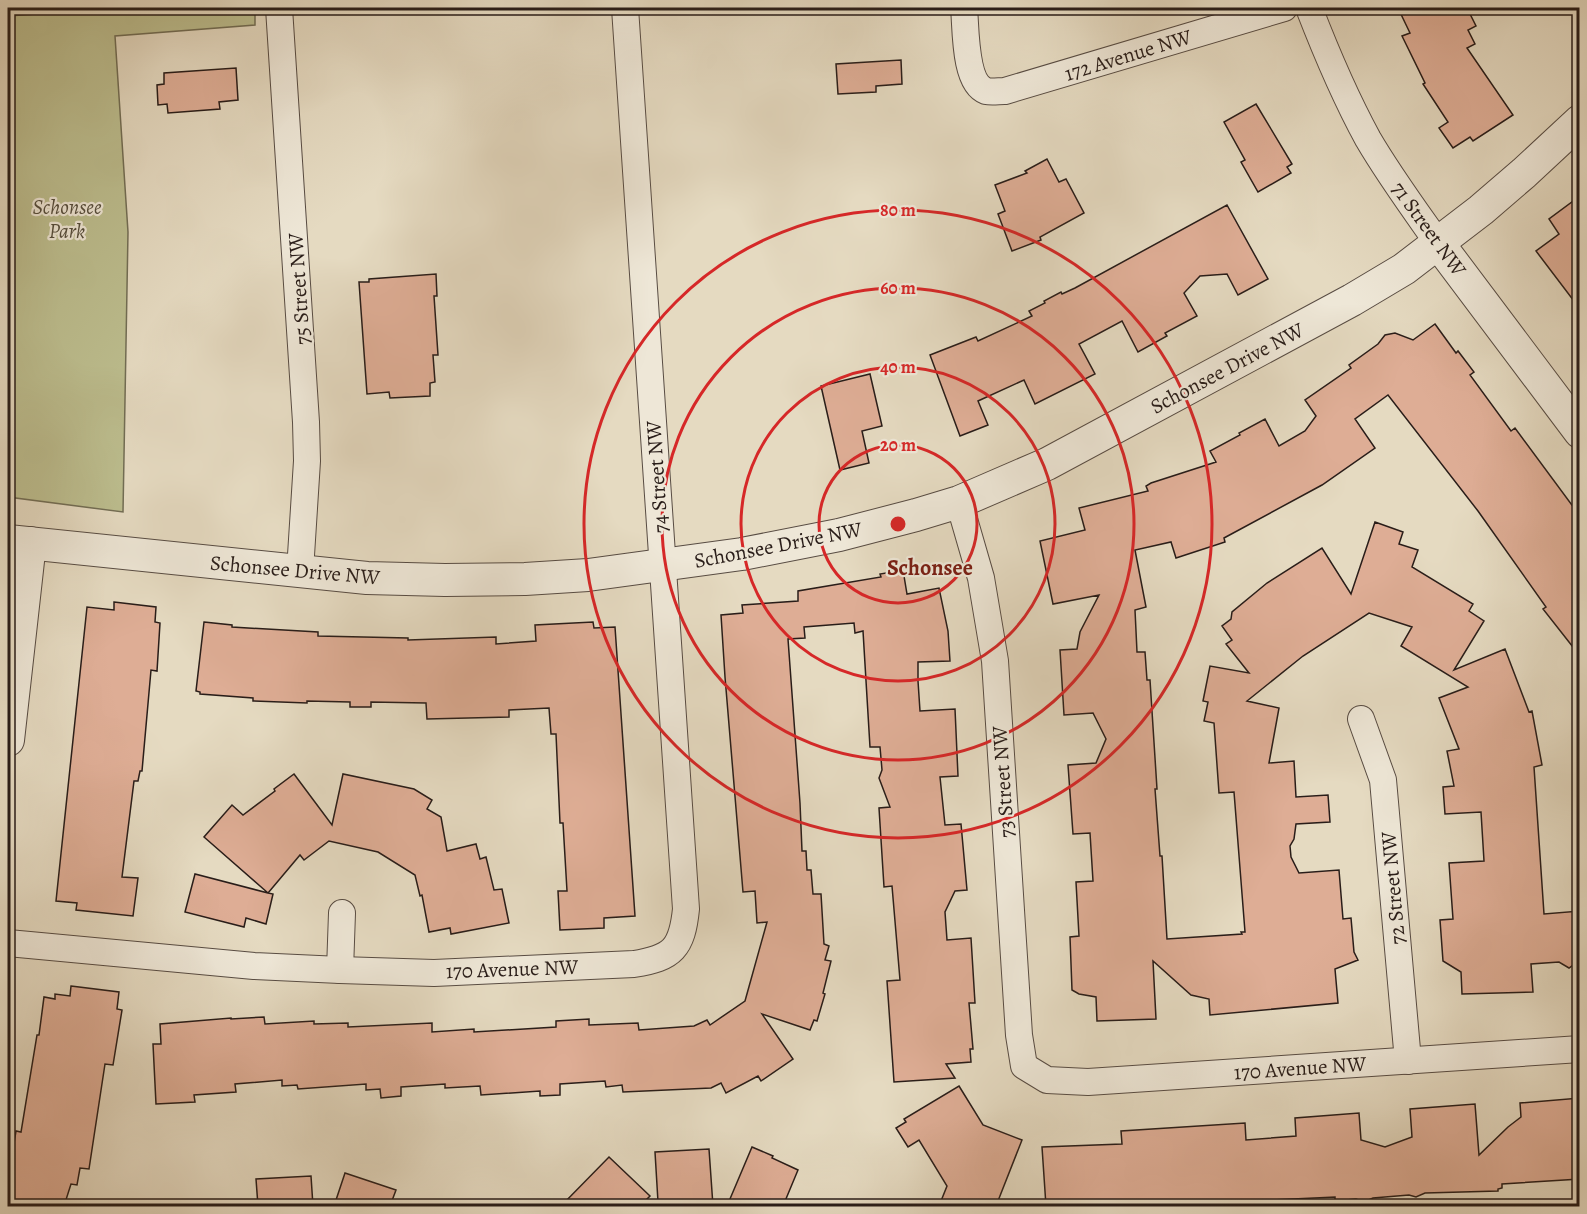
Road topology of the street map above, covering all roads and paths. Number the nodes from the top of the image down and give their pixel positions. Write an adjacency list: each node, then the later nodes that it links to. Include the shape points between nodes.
1 (279, 8): 12 (street, 75 Street NW, via 306,413)
2 (625, 8): 11 (street, 74 Street NW)
3 (964, 8): 4 (street, 172 Avenue NW, via 969,64 974,81 985,91 1005,91)
4 (1284, 8)
5 (1309, 8): 7 (street, 71 Street NW, via 1368,138)
6 (1580, 121): 7 (street, Schonsee Drive NW)
7 (1438, 243): 8 (street, 71 Street NW); 9 (street, Schonsee Drive NW, via 1352,300 1143,414 1047,464)
8 (1580, 432)
9 (959, 502): 11 (street, Schonsee Drive NW, via 838,535); 21 (street, 73 Street NW, via 981,578 995,660)
10 (19, 542): 12 (street, Schonsee Drive NW); 14 (street)
11 (663, 566): 12 (street, Schonsee Drive NW, via 588,575 479,579 367,578); 17 (street, 74 Street NW, via 686,909)
12 (300, 571)
13 (1361, 719): 20 (street, 72 Street NW, via 1383,780)
14 (8, 740)
15 (342, 913): 18 (street)
16 (8, 943): 18 (street, 170 Avenue NW)
17 (679, 945): 18 (street, 170 Avenue NW, via 667,954 634,964 434,973)
18 (340, 970)
19 (1580, 1049): 20 (street, 170 Avenue NW)
20 (1408, 1061): 21 (street, 170 Avenue NW, via 1088,1082 1047,1080)
21 (1024, 1066)

